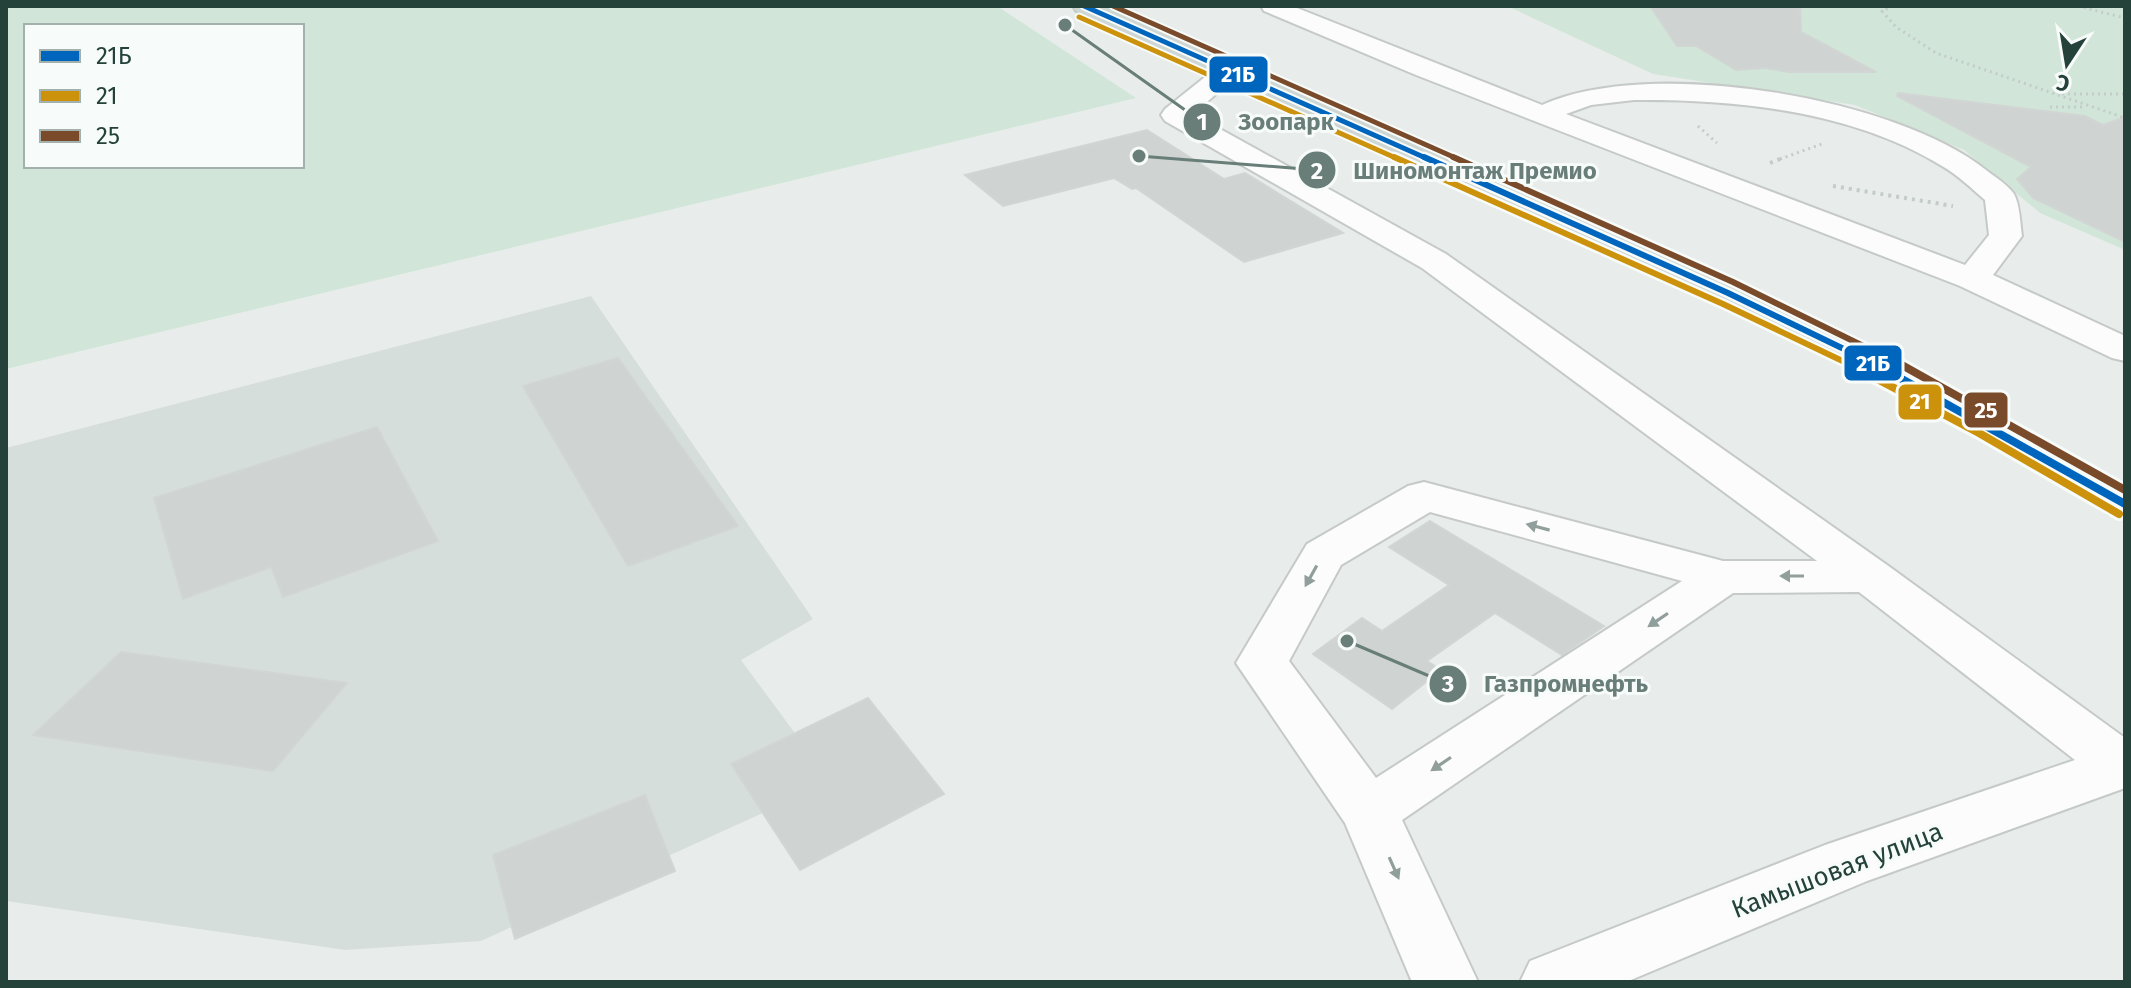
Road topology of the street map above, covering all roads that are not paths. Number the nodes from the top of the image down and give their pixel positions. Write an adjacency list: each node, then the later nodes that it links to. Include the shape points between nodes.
1 (1084, 6): 3 (main road)
2 (1272, 6): 4 (street)
3 (1229, 70): 7 (main road, via 1856,354); 8 (street, via 1175,115 1434,261)
4 (1543, 115): 5 (street); 5 (street, via 1593,96 1649,91 1792,105 1874,126 1952,159 2000,197 2006,236)
5 (1972, 279): 6 (street)
6 (2125, 350)
7 (2125, 504)
8 (1870, 576): 9 (street, one-way to 9); 10 (street)
9 (1723, 577): 11 (street, one-way to 11); 11 (street, one-way to 11, via 1424,496 1323,555 1262,663)
10 (2124, 766): 13 (street, Камышовая улица, via 1846,863)
11 (1369, 812): 12 (street, one-way to 12)
12 (1445, 982)
13 (1553, 982)

